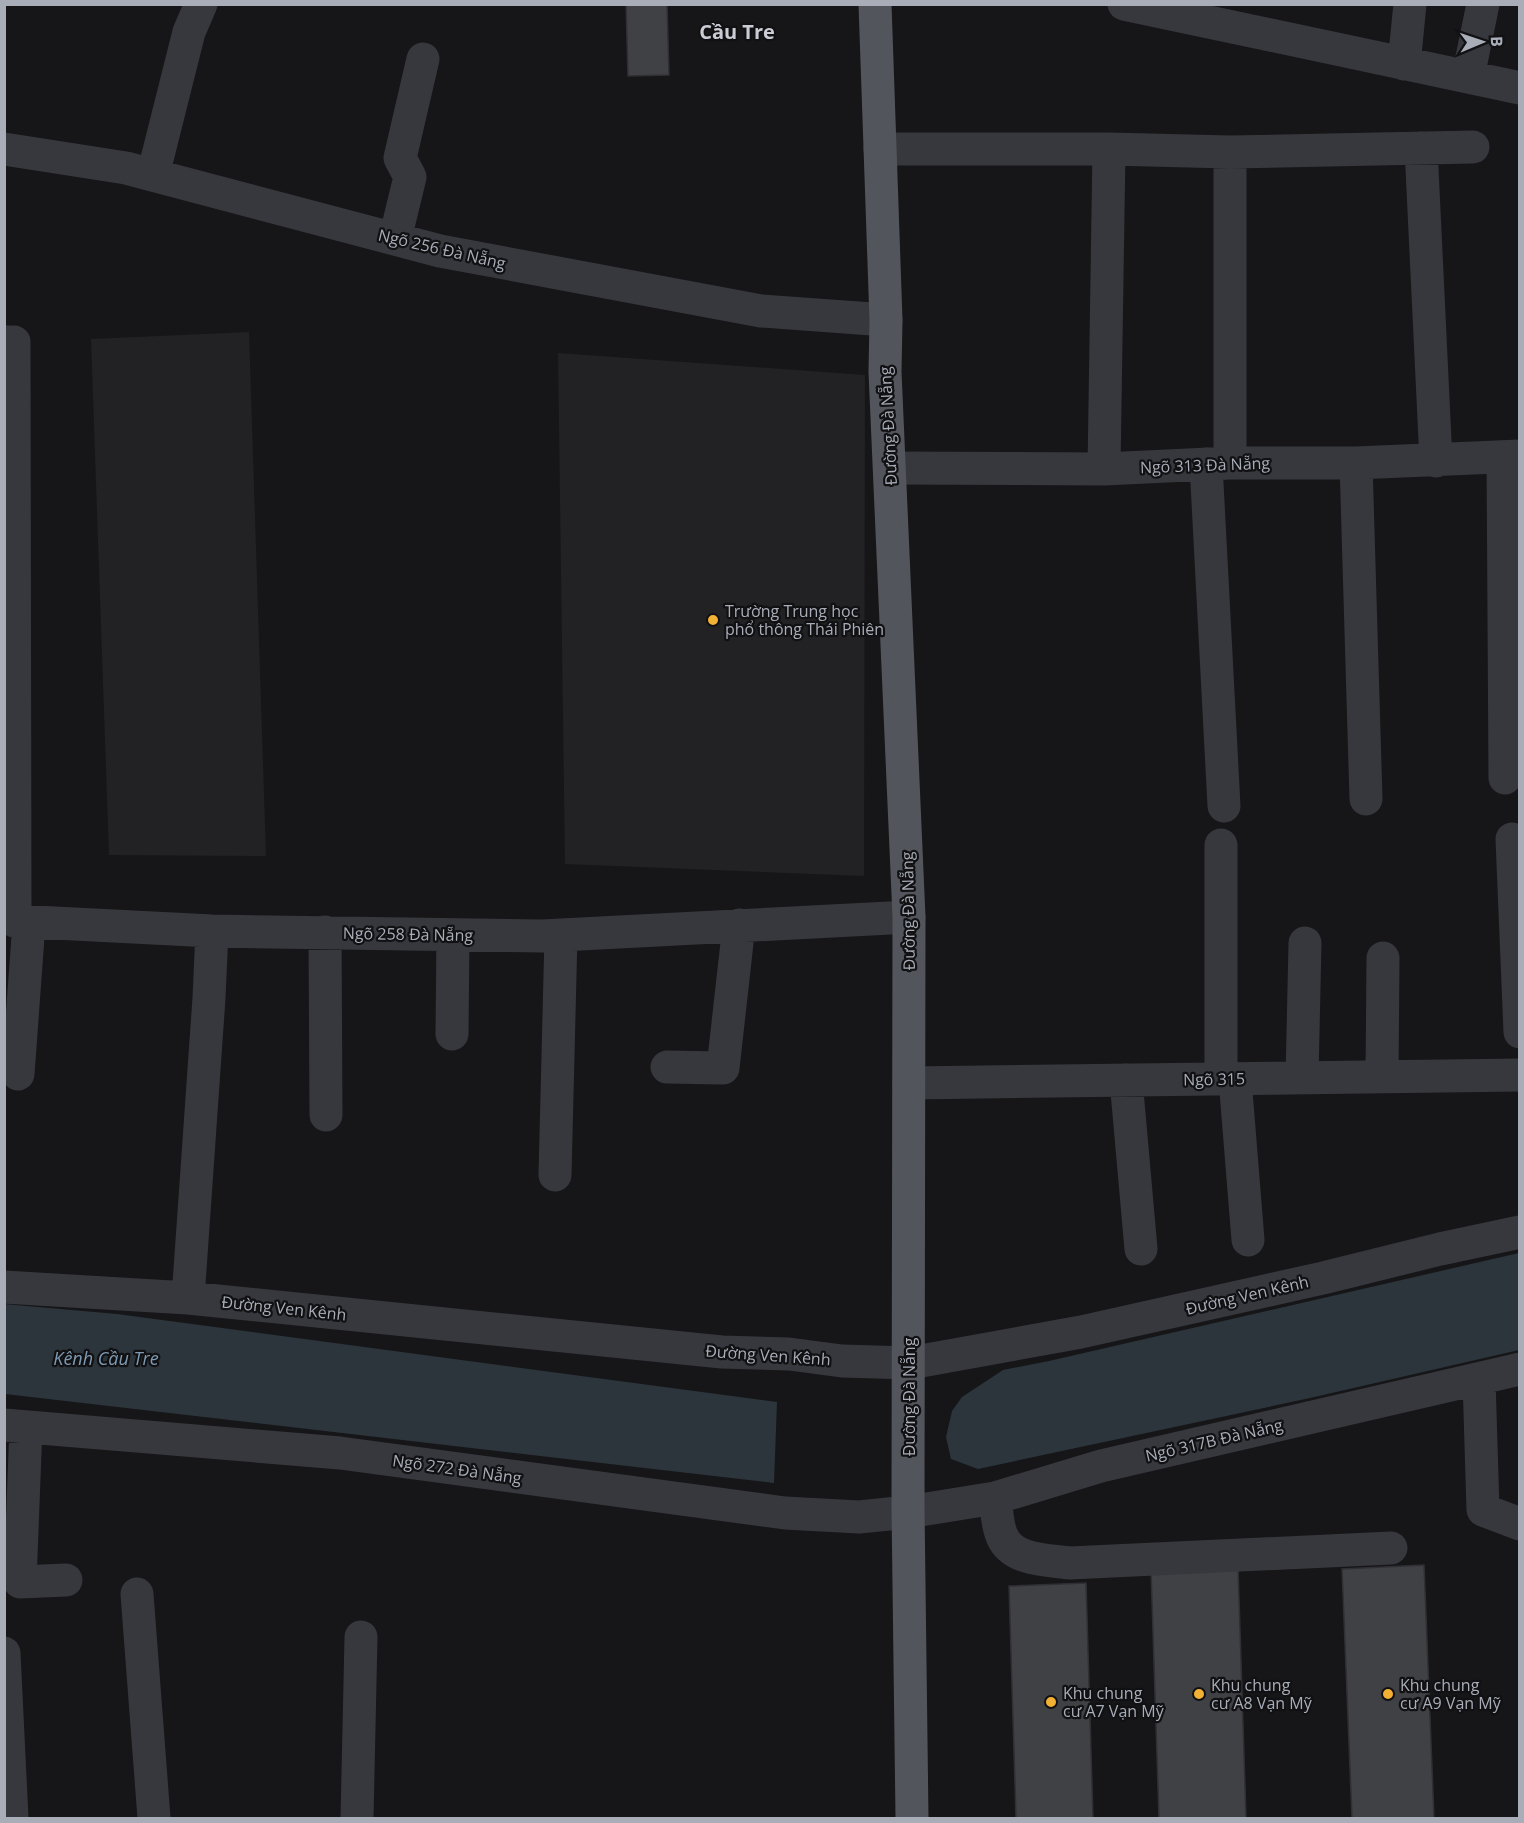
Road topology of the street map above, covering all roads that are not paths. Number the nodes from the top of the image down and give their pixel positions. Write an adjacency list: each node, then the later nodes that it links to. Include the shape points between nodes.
1 (201, 4): 16 (street, via 189,32)
2 (874, 4): 13 (main road, Đường Đà Nẵng)
3 (1124, 4): 7 (street)
4 (1410, 4): 7 (street)
5 (1483, 4): 8 (street)
6 (423, 60): 17 (street, via 400,158 410,177)
7 (1404, 64): 8 (street)
8 (1468, 77): 9 (street)
9 (1520, 88)
10 (1473, 147): 11 (street)
11 (1421, 148): 15 (street); 21 (street)
12 (4, 149): 16 (street, Ngõ 256 Đà Nẵng)
13 (880, 149): 14 (street); 18 (main road, Đường Đà Nẵng)
14 (1109, 149): 15 (street); 25 (street)
15 (1230, 153): 23 (street)
16 (153, 175): 17 (street, Ngõ 256 Đà Nẵng)
17 (395, 239): 18 (street, Ngõ 256 Đà Nẵng, via 761,311)
18 (886, 320): 24 (main road, Đường Đà Nẵng)
19 (4, 342): 29 (street, via 14,342)
20 (1511, 457): 21 (street, Ngõ 313 Đà Nẵng); 26 (street)
21 (1436, 461): 22 (street, Ngõ 313 Đà Nẵng)
22 (1356, 463): 23 (street, Ngõ 313 Đà Nẵng); 27 (street)
23 (1218, 464): 25 (street, Ngõ 313 Đà Nẵng); 28 (street)
24 (890, 468): 25 (street, Ngõ 313 Đà Nẵng); 32 (main road, Đường Đà Nẵng)
25 (1104, 469)
26 (1505, 778)
27 (1366, 799)
28 (1224, 806)
29 (9, 813): 33 (street, via 15,921)
30 (1512, 838): 41 (street)
31 (1221, 844): 48 (street)
32 (909, 916): 34 (street, Ngõ 258 Đà Nẵng); 50 (main road, Đường Đà Nẵng)
33 (29, 923): 35 (street, Ngõ 258 Đà Nẵng); 44 (street)
34 (739, 925): 38 (street, Ngõ 258 Đà Nẵng); 43 (street, via 723,1068)
35 (212, 930): 36 (street, Ngõ 258 Đà Nẵng); 57 (street)
36 (325, 932): 37 (street, Ngõ 258 Đà Nẵng); 51 (street)
37 (453, 934): 38 (street, Ngõ 258 Đà Nẵng); 42 (street)
38 (561, 935): 52 (street)
39 (1305, 943): 47 (street)
40 (1383, 958): 46 (street)
41 (1520, 1032)
42 (452, 1034)
43 (667, 1067)
44 (18, 1074)
45 (1520, 1075): 46 (street, Ngõ 315)
46 (1382, 1077): 47 (street, Ngõ 315)
47 (1302, 1078): 48 (street, Ngõ 315)
48 (1228, 1079): 49 (street, Ngõ 315); 54 (street)
49 (1126, 1080): 50 (street, Ngõ 315); 55 (street)
50 (909, 1083): 58 (main road, Đường Đà Nẵng)
51 (326, 1115)
52 (555, 1175)
53 (1520, 1232): 58 (street, Đường Ven Kênh, via 1101,1328)
54 (1248, 1240)
55 (1141, 1249)
56 (4, 1287): 57 (street, Đường Ven Kênh)
57 (188, 1298): 58 (street, Đường Ven Kênh, via 722,1352)
58 (910, 1366): 63 (main road, Đường Đà Nẵng)
59 (1520, 1369): 60 (street, Ngõ 317B Đà Nẵng)
60 (1479, 1379): 62 (street, Ngõ 317B Đà Nẵng, via 1101,1466); 64 (street, via 1484,1509)
61 (15, 1426): 63 (street, Ngõ 272 Đà Nẵng, via 340,1453 785,1513 859,1517); 66 (street, via 20,1582)
62 (995, 1498): 63 (street, Ngõ 317B Đà Nẵng); 65 (street, via 1002,1538 1010,1548 1030,1558 1070,1563)
63 (908, 1509): 73 (main road, Đường Đà Nẵng)
64 (1520, 1524)
65 (1391, 1548)
66 (66, 1580)
67 (137, 1594): 71 (street)
68 (361, 1637): 72 (street)
69 (4, 1653): 70 (street)
70 (12, 1818)
71 (154, 1818)
72 (357, 1818)
73 (912, 1818)

